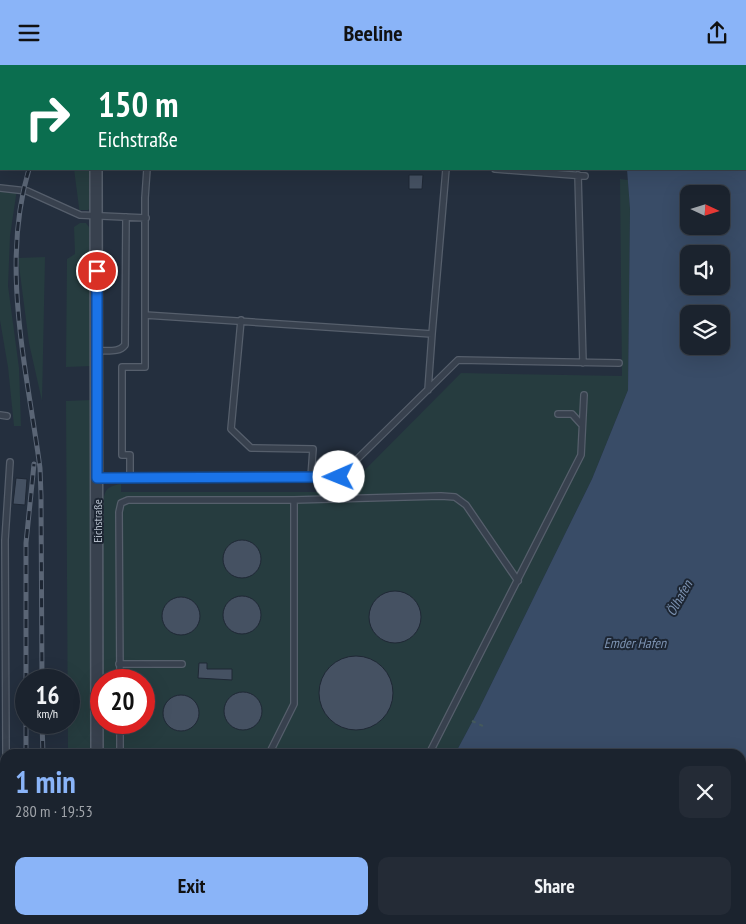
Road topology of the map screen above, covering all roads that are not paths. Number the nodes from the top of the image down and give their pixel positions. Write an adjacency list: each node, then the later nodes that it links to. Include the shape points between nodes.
1 (96, 170): 8 (street, Eichstraße)
2 (147, 170): 10 (lane)
3 (446, 170): 13 (lane)
4 (509, 170): 5 (lane)
5 (578, 175): 6 (lane); 15 (lane)
6 (585, 176)
7 (0, 188): 8 (lane, via 27,191 80,215)
8 (96, 215): 9 (lane); 14 (street, Eichstraße)
9 (126, 217): 10 (lane); 14 (lane, via 125,345 118,350)
10 (146, 218): 11 (lane)
11 (145, 315): 12 (lane); 24 (lane, via 145,367 122,367 122,455 130,455)
12 (241, 320): 13 (lane); 22 (lane, via 231,429 251,448 313,449)
13 (432, 334): 17 (lane)
14 (97, 351): 23 (street, Eichstraße)
15 (583, 363): 16 (lane); 17 (lane, via 458,360)
16 (620, 363)
17 (428, 390): 22 (lane, via 339,477)
18 (584, 395): 20 (lane)
19 (558, 414): 20 (lane, via 572,414)
20 (582, 425): 27 (lane, via 581,455)
21 (10, 462): 26 (lane)
22 (311, 477): 24 (lane)
23 (97, 478): 24 (lane); 34 (street, Eichstraße)
24 (130, 478)
25 (294, 500): 27 (lane, via 455,497 466,505); 28 (lane, via 141,499 121,503); 36 (lane, via 294,704)
26 (2, 539): 30 (lane)
27 (518, 581): 37 (lane)
28 (120, 664): 29 (lane); 31 (lane)
29 (182, 665)
30 (2, 666): 33 (lane)
31 (120, 669)
32 (120, 734): 35 (lane)
33 (6, 749)
34 (97, 749)
35 (120, 749)
36 (272, 749)
37 (432, 749)

